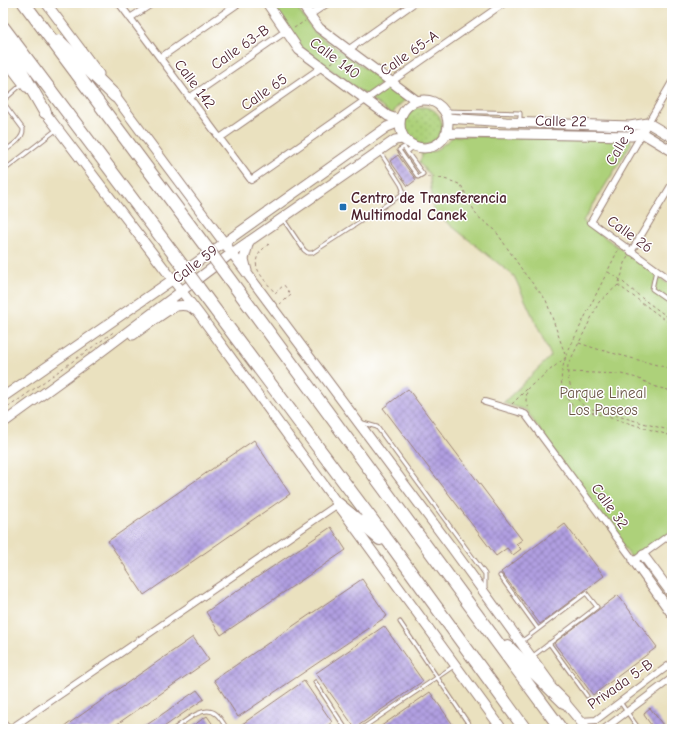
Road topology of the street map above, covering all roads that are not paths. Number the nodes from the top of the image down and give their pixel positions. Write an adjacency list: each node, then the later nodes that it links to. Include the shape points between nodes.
1 (46, 3): 23 (main road)
2 (119, 3): 12 (street, Calle 142)
3 (153, 3): 12 (street)
4 (239, 3): 18 (street)
5 (267, 3): 14 (main road, Calle 140)
6 (301, 3): 11 (main road, Calle 140)
7 (328, 3): 11 (street)
8 (414, 3): 16 (street)
9 (504, 3): 20 (street, Calle 65-A)
10 (26, 7): 23 (highway); 69 (highway, bridge)
11 (308, 17): 16 (main road, Calle 140)
12 (130, 18): 18 (street, Calle 142)
13 (3, 27): 63 (highway, bridge)
14 (288, 31): 19 (main road, Calle 140, via 299,50); 24 (street, Calle 63-B)
15 (3, 39): 28 (highway)
16 (347, 52): 20 (main road, Calle 140)
17 (3, 57): 22 (main road)
18 (160, 58): 24 (street, Calle 142)
19 (325, 66): 25 (main road, Calle 140); 35 (street, Calle 65)
20 (391, 82): 25 (street, Calle 65-A); 26 (main road, Calle 140)
21 (672, 82): 31 (street, Calle 3)
22 (23, 83): 27 (lane); 28 (main road)
23 (115, 96): 47 (main road)
24 (189, 98): 35 (street, Calle 142)
25 (366, 100): 30 (main road, Calle 140, via 388,116); 42 (street, Calle 65-A)
26 (417, 101): 29 (main road, via 432,102 439,106); 30 (main road, via 406,108)
27 (3, 102): 40 (lane, via 23,129 22,137)
28 (45, 112): 32 (main road)
29 (445, 115): 31 (main road, Calle 22, via 520,122 630,126); 34 (main road)
30 (400, 121): 37 (main road, via 400,130); 47 (main road, Calle 59, via 387,127)
31 (648, 123): 33 (street, Calle 3); 36 (main road)
32 (57, 129): 41 (lane); 52 (main road)
33 (642, 133): 34 (main road, Calle 22, via 632,136); 39 (main road); 45 (street, Calle 3)
34 (445, 134): 37 (main road, via 436,145)
35 (220, 138): 42 (street, Calle 142)
36 (672, 138)
37 (410, 147): 37 (lane, via 399,150 418,177 423,174); 38 (main road, Calle 59, via 402,139 395,140)
38 (379, 151): 44 (main road, Calle 59); 44 (lane, via 401,185 401,195 312,253 304,250)
39 (672, 151)
40 (3, 152)
41 (3, 171)
42 (251, 180)
43 (672, 184): 48 (street)
44 (282, 218): 46 (main road, Calle 59)
45 (591, 222): 48 (street, Calle 26)
46 (249, 241): 49 (main road, Calle 59); 51 (main road, via 244,259)
47 (224, 243): 49 (main road); 52 (main road, Calle 59)
48 (631, 251): 50 (street, Calle 26)
49 (232, 253): 51 (main road); 54 (main road, Calle 59)
50 (656, 270): 53 (street, Calle 26); 55 (lane, via 652,289)
51 (248, 275): 72 (main road)
52 (172, 280): 54 (main road); 58 (main road, Calle 59)
53 (672, 281)
54 (181, 291): 56 (main road); 57 (main road, Calle 59)
55 (672, 303)
56 (199, 314): 57 (main road, via 186,305 175,306 132,336); 61 (main road)
57 (94, 358): 60 (main road, Calle 59)
58 (3, 397)
59 (485, 402): 65 (street, Calle 32, via 526,415)
60 (3, 423)
61 (338, 504): 63 (highway); 76 (main road); 87 (street)
62 (672, 533): 64 (street)
63 (394, 549): 83 (highway)
64 (643, 555): 65 (street); 67 (main road)
65 (634, 561): 68 (main road, Calle 32)
66 (500, 576): 71 (lane)
67 (672, 594)
68 (672, 614)
69 (480, 620): 81 (highway); 96 (highway)
70 (400, 622): 77 (lane)
71 (538, 629): 72 (lane); 73 (lane, via 586,593 597,607)
72 (521, 642): 74 (main road)
73 (549, 643): 74 (lane); 80 (lane)
74 (531, 657): 81 (main road)
75 (672, 663): 82 (street, Privada 5-B)
76 (456, 664): 77 (lane); 93 (main road)
77 (437, 677): 91 (lane); 92 (lane)
78 (672, 678): 84 (street, Privada 5-B)
79 (315, 682): 90 (lane)
80 (587, 696)
81 (564, 702): 86 (main road)
82 (620, 702): 84 (lane); 86 (street, Privada 5-B, via 596,720)
83 (510, 709): 94 (highway); 95 (highway)
84 (627, 712): 97 (street, Privada 5-B); 98 (lane)
85 (3, 723): 87 (street)
86 (584, 725)
87 (9, 729)
88 (174, 729): 89 (lane, via 201,711 209,710 216,714)
89 (227, 729)
90 (346, 729)
91 (361, 729)
92 (472, 729)
93 (502, 729)
94 (520, 729)
95 (525, 729)
96 (561, 729)
97 (604, 729)
98 (639, 729)

